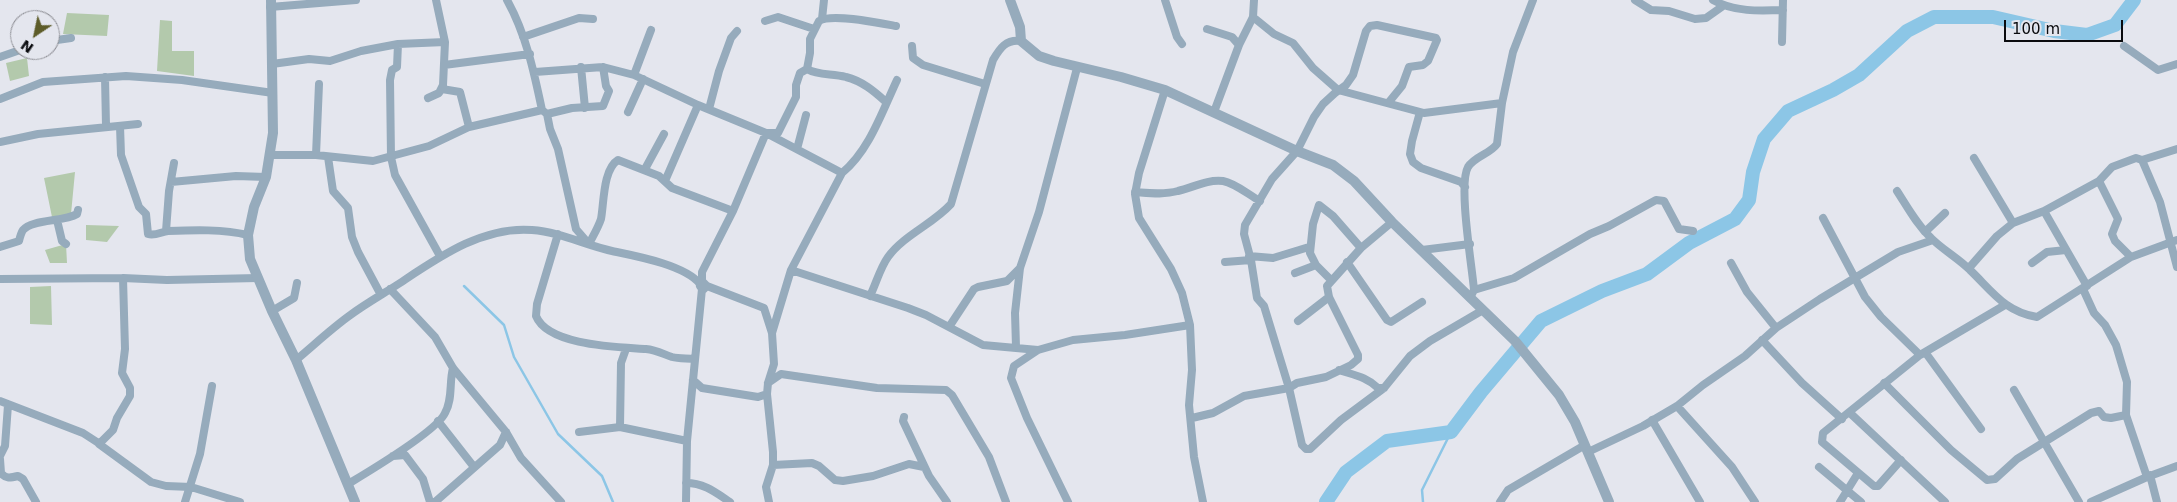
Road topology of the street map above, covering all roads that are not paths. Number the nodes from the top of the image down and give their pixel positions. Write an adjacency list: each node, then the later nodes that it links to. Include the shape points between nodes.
1 (356, 0): 12 (street)
2 (436, 0): 28 (street)
3 (506, 0): 24 (street)
4 (824, 0): 16 (street)
5 (1010, 0): 27 (street, via 1019,23)
6 (1254, 0): 15 (street)
7 (1533, 0): 58 (street, via 1513,52)
8 (1634, 0): 13 (street, via 1650,10 1669,11 1695,19 1706,18)
9 (1713, 0): 13 (street)
10 (1783, 0): 14 (street)
11 (1166, 2): 31 (street, via 1177,38)
12 (271, 4): 36 (street)
13 (1723, 6): 14 (street, via 1754,11)
14 (1783, 10): 29 (street)
15 (1253, 17): 32 (street); 52 (street, via 1274,34 1293,43 1313,68)
16 (822, 18): 19 (street, via 860,19); 20 (street)
17 (593, 19): 24 (street, via 579,18)
18 (765, 21): 20 (street, via 778,17)
19 (896, 26)
20 (814, 28): 42 (street)
21 (1207, 29): 32 (street, via 1232,37)
22 (651, 30): 44 (street)
23 (736, 31): 61 (street, via 728,46)
24 (524, 37): 35 (street)
25 (71, 38): 26 (street)
26 (60, 40)
27 (1021, 41): 41 (street, via 1039,56); 49 (street, via 1013,40 1000,48 992,60)
28 (445, 42): 30 (street); 38 (street)
29 (1782, 42)
30 (398, 44): 36 (street, via 330,61 309,59); 80 (street, via 397,67 392,70 390,80)
31 (1182, 44)
32 (1239, 45): 64 (street)
33 (912, 46): 49 (street, via 913,58 923,65)
34 (2124, 46): 37 (street, via 2158,70)
35 (530, 54): 38 (street); 43 (street)
36 (272, 64): 53 (street)
37 (2177, 64)
38 (444, 65): 50 (street)
39 (582, 67): 40 (street); 43 (street); 60 (street)
40 (603, 67): 44 (street); 60 (street, via 608,98 603,106)
41 (1077, 68): 51 (street); 126 (street, via 1039,212)
42 (807, 69): 56 (street, via 816,74 845,76 860,82); 71 (street, via 800,73 796,98 778,133)
43 (535, 72): 62 (street)
44 (634, 75): 46 (street)
45 (104, 77): 53 (street, via 182,80); 55 (street, via 43,82); 68 (street)
46 (643, 79): 59 (street); 63 (street)
47 (896, 80): 56 (street)
48 (319, 84): 78 (street)
49 (985, 84): 141 (street, via 951,204 888,258)
50 (442, 89): 54 (street); 70 (street, via 460,92)
51 (1164, 90): 64 (street); 92 (street)
52 (1338, 90): 57 (street); 57 (street, via 1353,75 1370,26 1436,38 1428,61 1409,67 1402,86); 76 (street, via 1314,117)
53 (273, 93): 77 (street, via 273,133)
54 (428, 98)
55 (0, 99)
56 (886, 102): 85 (street, via 874,130 856,159)
57 (1389, 102): 65 (street)
58 (1502, 103): 65 (street); 90 (street, via 1497,144 1472,163 1467,170)
59 (698, 105): 61 (street); 87 (street)
60 (585, 108): 62 (street)
61 (709, 108): 71 (street)
62 (544, 112): 70 (street); 110 (street, via 558,148 576,229)
63 (628, 112)
64 (1214, 112): 76 (street)
65 (1420, 112): 90 (street, via 1410,154 1413,162)
66 (806, 115): 74 (street)
67 (138, 124): 69 (street)
68 (106, 126): 69 (street); 73 (street)
69 (120, 126): 102 (street, via 121,155 139,207 146,214 147,232 153,235)
70 (469, 127): 80 (street, via 429,146)
71 (766, 133): 74 (street); 95 (street)
72 (664, 134): 84 (street)
73 (0, 142)
74 (797, 149): 85 (street)
75 (2177, 149): 82 (street)
76 (1297, 151): 93 (street, via 1272,179); 100 (street, via 1333,164)
77 (269, 155): 78 (street); 86 (street)
78 (316, 155): 79 (street)
79 (328, 156): 80 (street, via 363,161); 140 (street, via 333,191 348,208 352,237)
80 (391, 157): 117 (street, via 395,175)
81 (1974, 158): 101 (street)
82 (2142, 160): 88 (street, via 2136,158 2112,168); 108 (street)
83 (174, 164): 89 (street)
84 (645, 169): 87 (street); 110 (street, via 621,160 614,163 606,182 600,219)
85 (842, 173): 128 (street)
86 (266, 176): 89 (street); 106 (street)
87 (665, 181): 95 (street, via 672,188)
88 (2099, 181): 96 (street); 118 (street, via 2118,219 2112,234)
89 (171, 182): 102 (street)
90 (1465, 187): 111 (street)
91 (1897, 191): 104 (street)
92 (1135, 192): 93 (street, via 1178,192 1195,185 1222,181); 148 (street, via 1139,218 1171,269 1182,293)
93 (1260, 201): 119 (street, via 1245,225)
94 (78, 210): 99 (street, via 70,218)
95 (734, 211): 136 (street, via 702,272)
96 (2044, 211): 101 (street); 116 (street)
97 (1945, 213): 104 (street)
98 (1823, 218): 132 (street)
99 (57, 220): 109 (street, via 62,241); 112 (street, via 28,226 22,231 19,241)
100 (1392, 222): 114 (street); 115 (street)
101 (2013, 223): 127 (street)
102 (166, 231): 106 (street)
103 (1693, 231): 139 (street, via 1679,229 1664,201 1656,200 1514,278)
104 (1925, 232): 107 (street)
105 (558, 234): 110 (street); 117 (street, via 512,230 484,236); 154 (street, via 537,304 537,320 562,336 580,342)
106 (248, 235): 131 (street, via 250,259)
107 (1932, 240): 127 (street); 132 (street, via 1898,252)
108 (2174, 241): 118 (street); 125 (street)
109 (66, 244)
110 (589, 244): 136 (street, via 641,257 682,272)
111 (1470, 244): 115 (street); 139 (street)
112 (0, 247)
113 (1310, 247): 114 (street, via 1315,211 1319,205); 119 (street, via 1273,258); 124 (street)
114 (1361, 248): 121 (street)
115 (1422, 250): 139 (street)
116 (2066, 250): 123 (street, via 2047,252); 137 (street)
117 (440, 256): 138 (street)
118 (2131, 257): 137 (street)
119 (1250, 258): 120 (street); 165 (street, via 1257,298 1264,306)
120 (1225, 262)
121 (1347, 262): 134 (street); 143 (street, via 1387,320 1391,322)
122 (1731, 263): 150 (street, via 1747,292)
123 (2032, 263)
124 (1316, 265): 129 (street); 134 (street)
125 (2177, 267)
126 (1020, 268): 149 (street, via 1007,281 974,289); 153 (street, via 1015,313)
127 (1969, 268): 144 (street)
128 (791, 270): 141 (street); 151 (street)
129 (1295, 273)
130 (123, 278): 131 (street); 133 (street); 184 (street, via 125,349 122,373 130,388 130,396 112,430)
131 (258, 278): 146 (street)
132 (1855, 278): 150 (street); 156 (street, via 1865,298 1881,317)
133 (0, 279)
134 (1330, 280): 142 (street, via 1327,286)
135 (297, 284): 146 (street, via 294,298)
136 (703, 286): 151 (street, via 764,308); 157 (street)
137 (2085, 288): 144 (street, via 2037,317 2018,313); 173 (street, via 2094,313 2116,345 2127,382)
138 (390, 289): 140 (street); 159 (street, via 435,337)
139 (1472, 294): 145 (street)
140 (381, 295): 158 (street, via 348,316)
141 (870, 296): 149 (street, via 926,315)
142 (1329, 297): 147 (street); 160 (street, via 1358,355 1351,365)
143 (1422, 302)
144 (2005, 305): 156 (street)
145 (1483, 310): 166 (street, via 1410,356); 186 (street, via 1515,341 1559,395)
146 (272, 311): 158 (street)
147 (1298, 321)
148 (1190, 325): 155 (street, via 1073,340); 175 (street, via 1192,370 1189,405)
149 (949, 327): 153 (street, via 983,345)
150 (1776, 328): 152 (street)
151 (772, 333): 162 (street, via 774,364)
152 (1762, 340): 171 (street); 176 (street, via 1802,384)
153 (1016, 347): 155 (street)
154 (626, 349): 157 (street, via 652,350 671,357); 179 (street, via 621,363)
155 (1038, 350): 213 (street, via 1014,366 1011,378)
156 (1923, 353): 163 (street); 180 (street)
157 (695, 359): 161 (street)
158 (296, 360): 198 (street)
159 (453, 368): 178 (street, via 448,408); 181 (street)
160 (1339, 370): 165 (street, via 1298,382); 166 (street)
161 (693, 380): 168 (street, via 702,388 758,397); 183 (street)
162 (768, 383): 168 (street); 212 (street, via 780,374 877,388 946,390 989,456)
163 (1884, 383): 172 (street); 185 (street, via 1987,480 1995,479 2017,459)
164 (212, 386): 199 (street)
165 (1289, 388): 166 (street, via 1302,444 1306,449); 175 (street, via 1244,396 1213,413)
166 (1384, 388)
167 (2014, 390): 185 (street)
168 (767, 394): 190 (street)
169 (0, 401): 170 (street)
170 (8, 405): 184 (street, via 83,433); 188 (street, via 6,446)
171 (1677, 406): 177 (street); 218 (street, via 1732,467)
172 (1850, 413): 176 (street); 189 (street)
173 (2126, 415): 185 (street, via 2111,418 2104,417 2099,411 2092,413); 196 (street)
174 (904, 417): 193 (street, via 903,422)
175 (1192, 418): 214 (street, via 1194,457)
176 (1842, 419): 195 (street, via 1823,433 1822,442)
177 (1652, 420): 186 (street); 217 (street)
178 (438, 422): 187 (street); 192 (street)
179 (620, 428): 182 (street); 183 (street)
180 (1981, 429)
181 (506, 432): 192 (street, via 500,445); 207 (street, via 521,458)
182 (579, 432)
183 (687, 442): 197 (street)
184 (99, 444): 199 (street, via 151,482)
185 (2044, 444): 222 (street)
186 (1586, 448): 215 (street, via 1508,490); 216 (street)
187 (393, 456): 198 (street); 205 (street, via 405,455 422,479)
188 (0, 457): 201 (street, via 0,473 4,477 23,479)
189 (1901, 460): 195 (street, via 1878,486 1870,485); 221 (street)
190 (773, 465): 193 (street, via 812,463 843,482 909,464); 210 (street, via 766,487)
191 (2177, 466): 196 (street)
192 (474, 467): 206 (street)
193 (924, 467): 211 (street)
194 (1819, 467): 200 (street)
195 (1858, 474): 200 (street)
196 (2148, 476): 223 (street); 224 (street)
197 (686, 483): 208 (street); 209 (street, via 701,483)
198 (348, 484): 204 (street)
199 (191, 487): 202 (street); 203 (street)
200 (1847, 492): 219 (street); 220 (street)
201 (36, 502)
202 (186, 502)
203 (240, 502)
204 (355, 502)
205 (430, 502)
206 (435, 502)
207 (561, 502)
208 (686, 502)
209 (730, 502)
210 (769, 502)
211 (948, 502)
212 (1006, 502)
213 (1068, 502)
214 (1203, 502)
215 (1500, 502)
216 (1609, 502)
217 (1700, 502)
218 (1755, 502)
219 (1840, 502)
220 (1861, 502)
221 (1944, 502)
222 (2079, 502)
223 (2091, 502)
224 (2157, 502)

